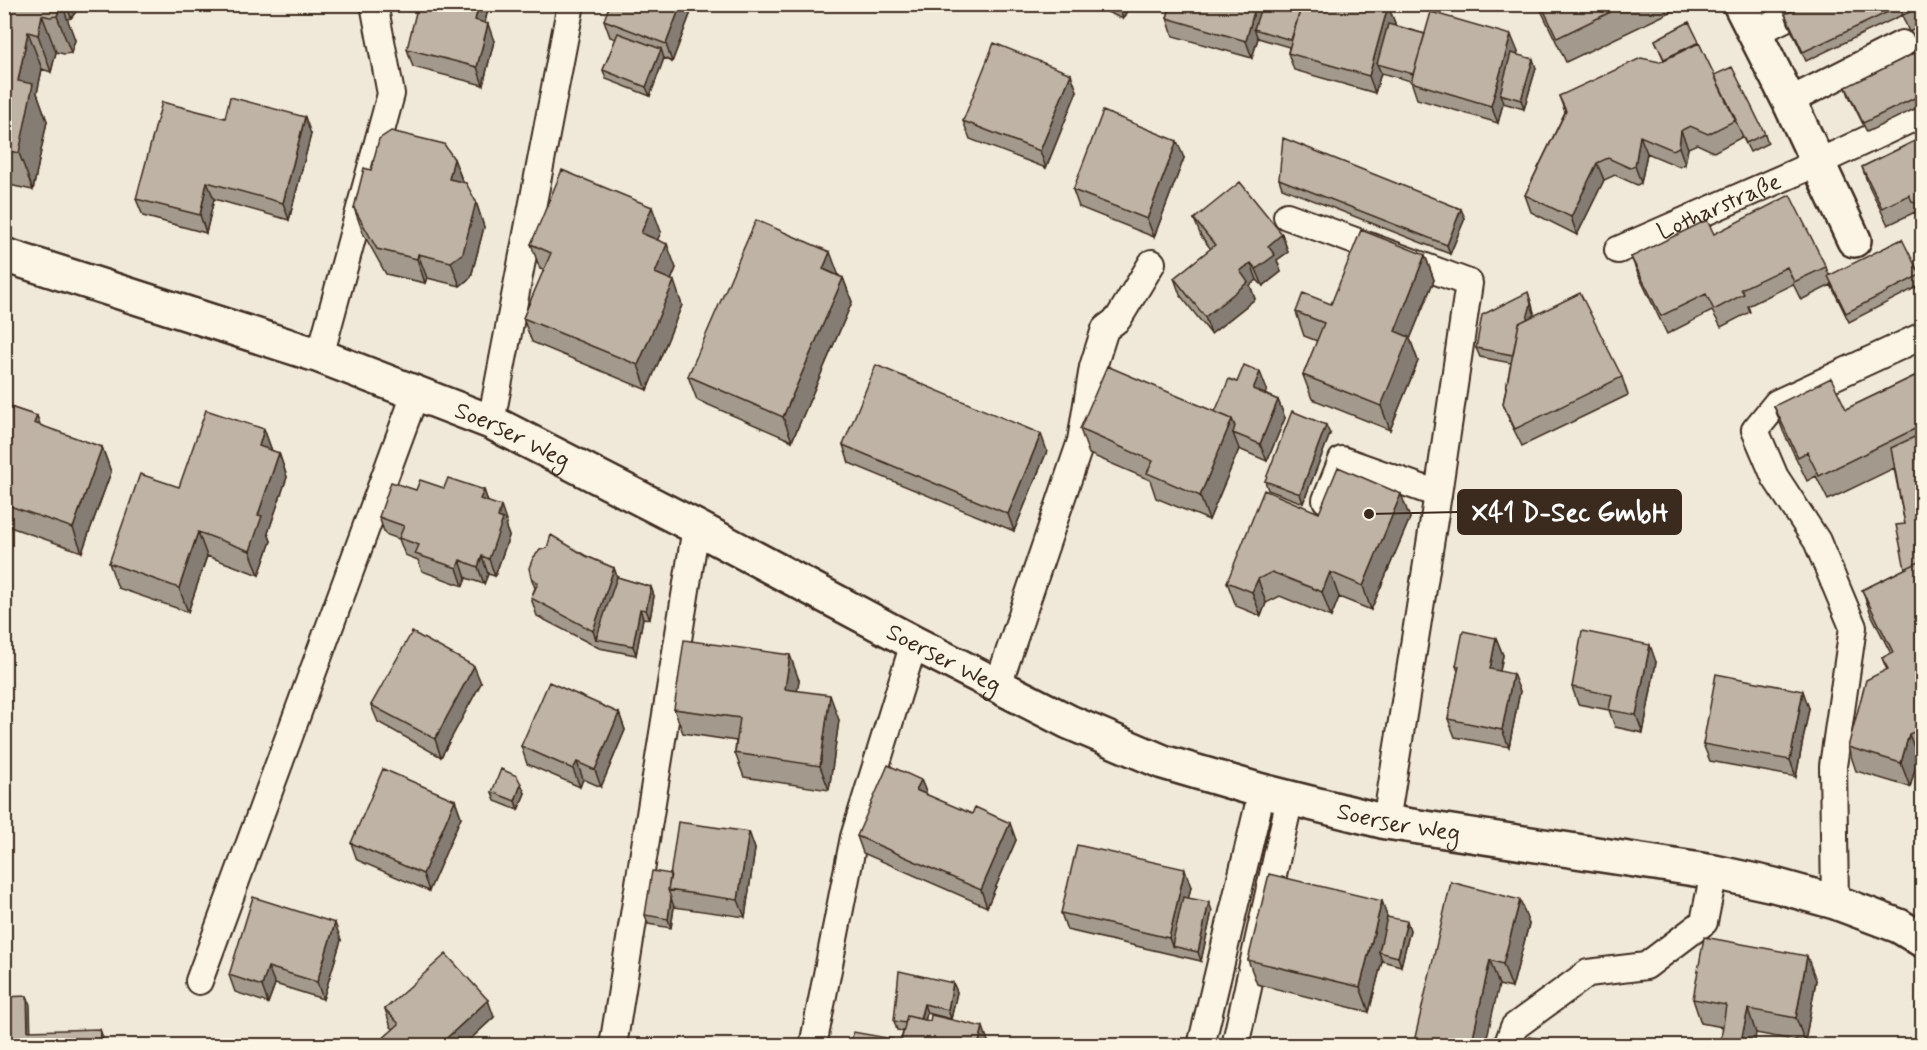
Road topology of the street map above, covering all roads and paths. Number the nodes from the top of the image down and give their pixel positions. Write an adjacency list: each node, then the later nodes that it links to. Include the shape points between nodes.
1 (374, 4): 16 (lane, via 391,94)
2 (571, 4): 18 (lane)
3 (1740, 4): 5 (street)
4 (1814, 4): 5 (lane)
5 (1755, 33): 7 (street)
6 (1902, 44): 7 (lane)
7 (1789, 101): 9 (street)
8 (1923, 114): 9 (lane, Lotharstraße)
9 (1817, 163): 11 (street); 12 (lane, Lotharstraße)
10 (1287, 216): 19 (lane, via 1469,283)
11 (1854, 240)
12 (1618, 250)
13 (4, 255): 16 (street, Soerser Weg)
14 (1152, 263): 23 (lane, via 1118,319 1105,329 1093,367 1081,441)
15 (1923, 336): 27 (lane, via 1777,403 1755,430 1774,477 1817,540 1853,627 1833,766)
16 (320, 356): 17 (street, Soerser Weg)
17 (416, 392): 18 (street, Soerser Weg); 29 (lane)
18 (490, 422): 21 (street, Soerser Weg)
19 (1438, 494): 20 (lane, via 1342,460); 25 (lane)
20 (1320, 515)
21 (696, 527): 22 (street, Soerser Weg); 30 (lane)
22 (914, 644): 23 (street, Soerser Weg); 31 (lane, via 854,837)
23 (998, 685): 24 (street, Soerser Weg, via 1069,722 1164,762)
24 (1276, 795): 25 (street, Soerser Weg); 32 (lane); 33 (lane)
25 (1386, 822): 26 (street, Soerser Weg)
26 (1714, 872): 27 (street, Soerser Weg); 34 (lane, via 1704,922 1646,966 1588,973 1514,1027)
27 (1835, 902): 28 (street, Soerser Weg, via 1899,926)
28 (1923, 940)
29 (199, 981)
30 (613, 1046)
31 (813, 1046)
32 (1201, 1046)
33 (1235, 1046)
34 (1507, 1046)

